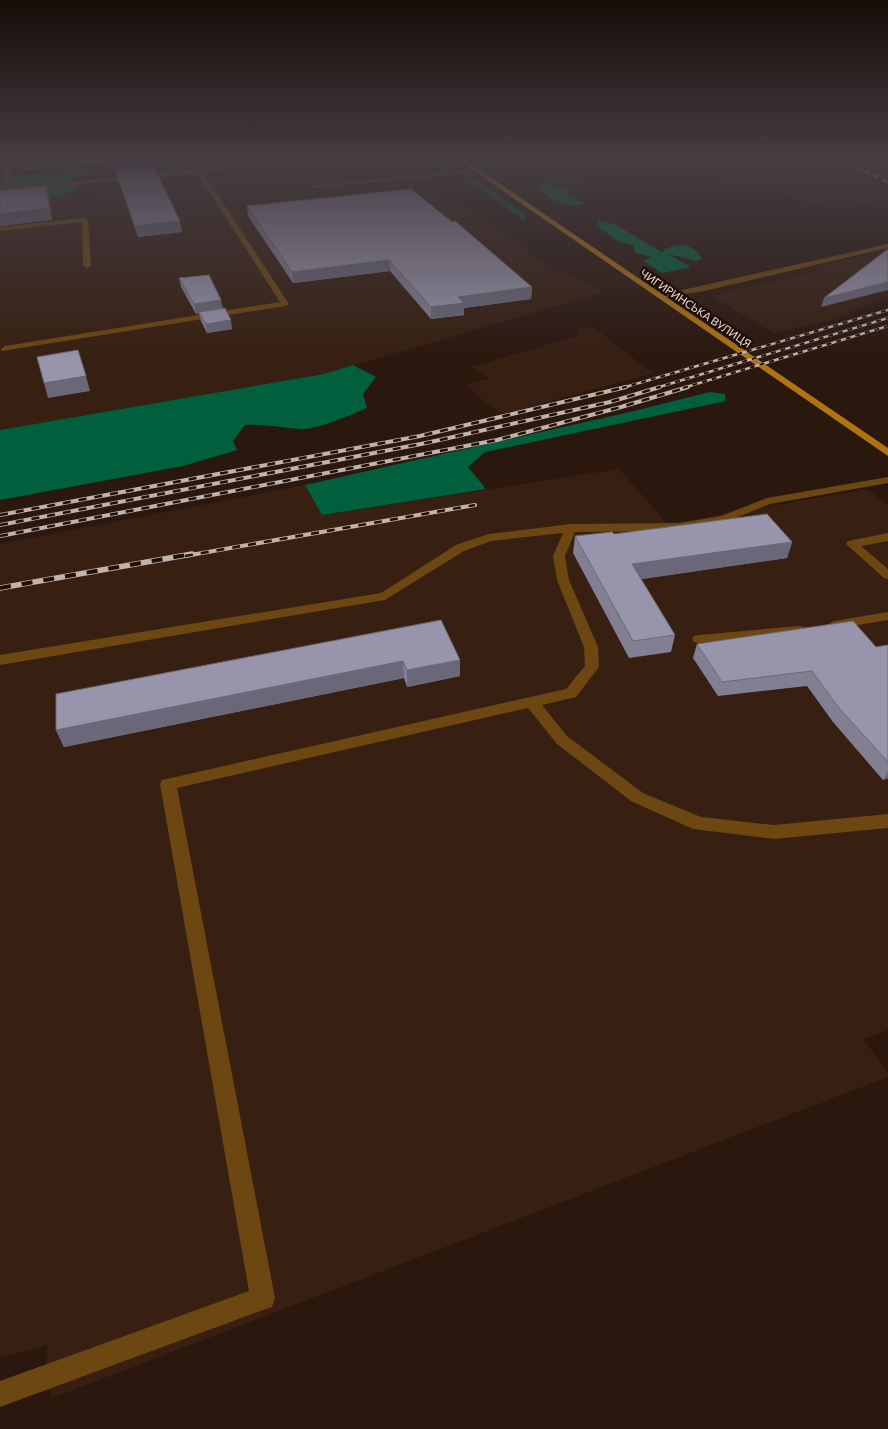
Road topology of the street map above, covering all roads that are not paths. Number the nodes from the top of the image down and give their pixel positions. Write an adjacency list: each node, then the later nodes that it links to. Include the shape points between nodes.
1 (22, 227): 5 (street)
2 (85, 227): 7 (street)
3 (235, 227): 9 (street, via 285,304)
4 (558, 227): 8 (main road, ЧИГИРИНСЬКА ВУЛИЦЯ)
5 (0, 229)
6 (888, 246): 8 (street, via 704,289)
7 (87, 266)
8 (660, 296): 10 (main road, ЧИГИРИНСЬКА ВУЛИЦЯ)
9 (5, 349)
10 (888, 453)
11 (888, 480): 12 (street, via 768,501 724,519 680,527)
12 (571, 528): 17 (street, via 489,538 460,548 385,596); 18 (street, via 559,556 564,580 591,647 592,667 571,693)
13 (888, 537): 14 (street, via 852,544)
14 (888, 576)
15 (888, 616): 16 (street, via 820,627)
16 (699, 639)
17 (0, 660)
18 (531, 702): 19 (street, via 562,740 637,797 699,824 774,832); 20 (street, via 168,784 263,1298)
19 (888, 821)
20 (0, 1394)

